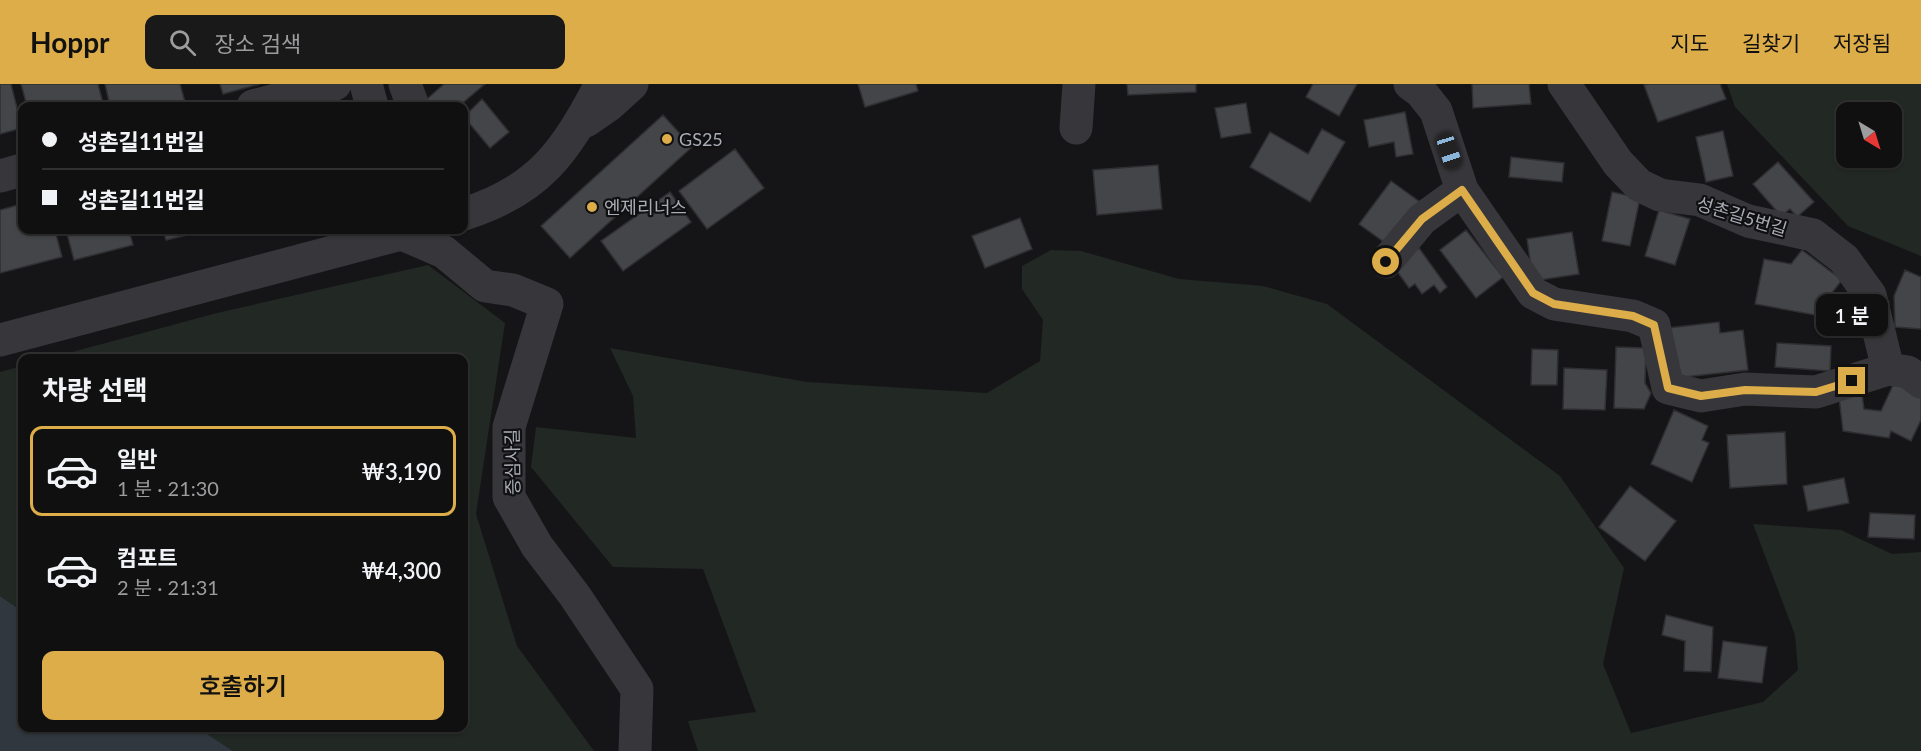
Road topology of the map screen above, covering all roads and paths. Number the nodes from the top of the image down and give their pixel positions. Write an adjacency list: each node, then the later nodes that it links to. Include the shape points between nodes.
1 (335, 84): 9 (street)
2 (366, 84): 10 (street)
3 (405, 84): 11 (street)
4 (601, 84): 12 (street)
5 (632, 84): 12 (street)
6 (1079, 84): 13 (street)
7 (1410, 84): 16 (street, via 1436,111)
8 (1564, 84): 22 (street, 성촌길5번길, via 1618,163 1640,185 1660,195 1701,201 1748,221 1813,235 1844,259 1870,295)
9 (268, 102)
10 (371, 102)
11 (412, 102)
12 (579, 125): 17 (street, via 540,176 510,196)
13 (1076, 128)
14 (18, 171): 15 (street)
15 (0, 176)
16 (1462, 190): 20 (street, via 1422,219); 22 (street, via 1533,293 1554,304 1633,316 1654,325 1668,388 1701,396 1745,390 1816,392)
17 (468, 212)
18 (396, 234): 21 (street, 증심사길)
19 (412, 234): 24 (street, 증심사길, via 444,252 485,286 513,290 547,304 509,427 509,497 537,546 637,689)
20 (1386, 262)
21 (0, 340)
22 (1888, 369): 23 (street, via 1908,372)
23 (1921, 382)
24 (635, 751)

